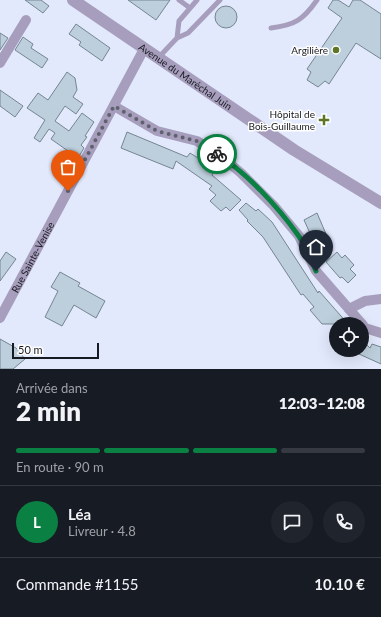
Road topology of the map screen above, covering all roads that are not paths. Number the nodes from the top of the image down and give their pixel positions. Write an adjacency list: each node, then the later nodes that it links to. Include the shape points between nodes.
1 (72, 0): 10 (street, Avenue du Maréchal Juin)
2 (179, 0): 6 (lane)
3 (197, 0): 6 (lane)
4 (220, 0): 9 (lane, via 188,33)
5 (317, 0): 8 (lane, via 305,17 287,26)
6 (190, 8): 9 (lane, via 178,21)
7 (26, 20): 12 (street)
8 (271, 28)
9 (177, 38): 11 (lane)
10 (144, 48): 11 (street, Avenue du Maréchal Juin); 13 (street, Rue Sainte-Venise)
11 (158, 58): 14 (street, Avenue du Maréchal Juin, via 294,150)
12 (0, 63)
13 (114, 106): 16 (street, via 157,131 197,141 241,172 299,236 316,271); 18 (street, Rue Sainte-Venise)
14 (381, 203)
15 (381, 299): 16 (street, via 365,301)
16 (349, 309): 17 (street)
17 (356, 317)
18 (0, 318)
19 (369, 329): 20 (street)
20 (381, 333)

